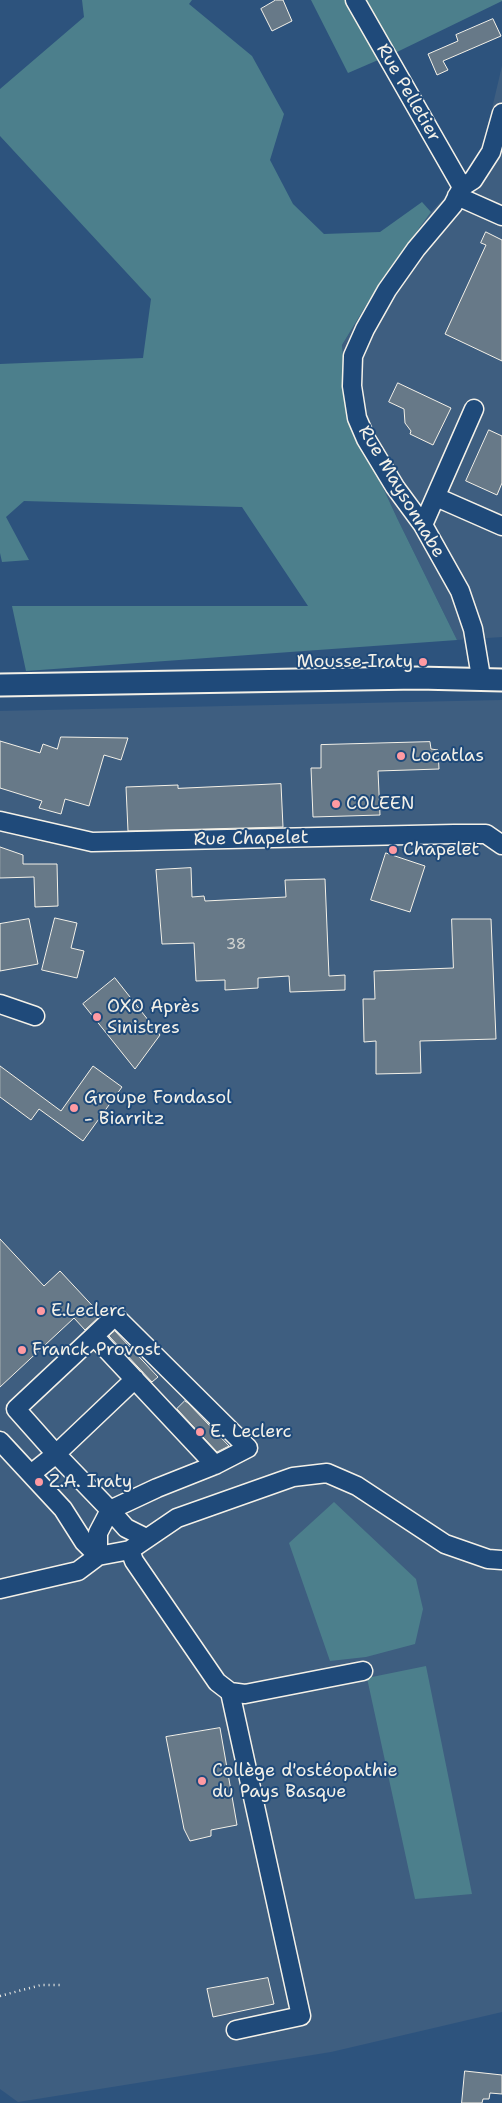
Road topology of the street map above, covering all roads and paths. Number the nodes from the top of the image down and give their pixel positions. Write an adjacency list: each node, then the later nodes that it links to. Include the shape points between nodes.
1 (355, 0): 3 (street, Rue Pelletier)
2 (502, 112): 3 (street, Rue Maysonnabe, via 491,152 473,180)
3 (460, 191): 4 (street); 7 (street, Rue Maysonnabe, via 453,205 387,290 353,356 352,386 360,426 395,487)
4 (502, 216)
5 (474, 409): 6 (street)
6 (436, 496): 7 (street); 8 (street)
7 (423, 526): 10 (street, Rue Maysonnabe, via 468,610)
8 (502, 526)
9 (502, 671): 10 (main road)
10 (480, 672): 11 (main road)
11 (418, 678): 12 (main road); 13 (main road)
12 (502, 680)
13 (0, 685)
14 (0, 822): 15 (street, Rue Chapelet, via 92,842 486,834)
15 (502, 844)
16 (0, 1004): 17 (street)
17 (35, 1016)
18 (94, 1336): 19 (street); 21 (street, via 16,1409); 22 (street, via 115,1316 248,1448)
19 (135, 1379): 21 (street); 22 (street)
20 (0, 1441): 23 (street)
21 (56, 1454): 23 (street); 24 (street)
22 (215, 1464): 24 (street)
23 (31, 1474): 27 (street, via 63,1509 84,1542)
24 (110, 1510): 25 (street, via 126,1528); 27 (street, via 98,1533)
25 (146, 1538): 26 (street); 28 (street, via 177,1518 293,1477 327,1472 357,1486 445,1544 488,1559)
26 (130, 1550): 27 (street); 31 (street, via 217,1682)
27 (98, 1556): 29 (street, via 78,1571)
28 (502, 1560)
29 (0, 1589)
30 (363, 1670): 31 (street, via 245,1694)
31 (230, 1692): 34 (street, via 301,2016)
32 (63, 1985): 33 (path, via 41,1985)
33 (0, 1996)
34 (236, 2030)

